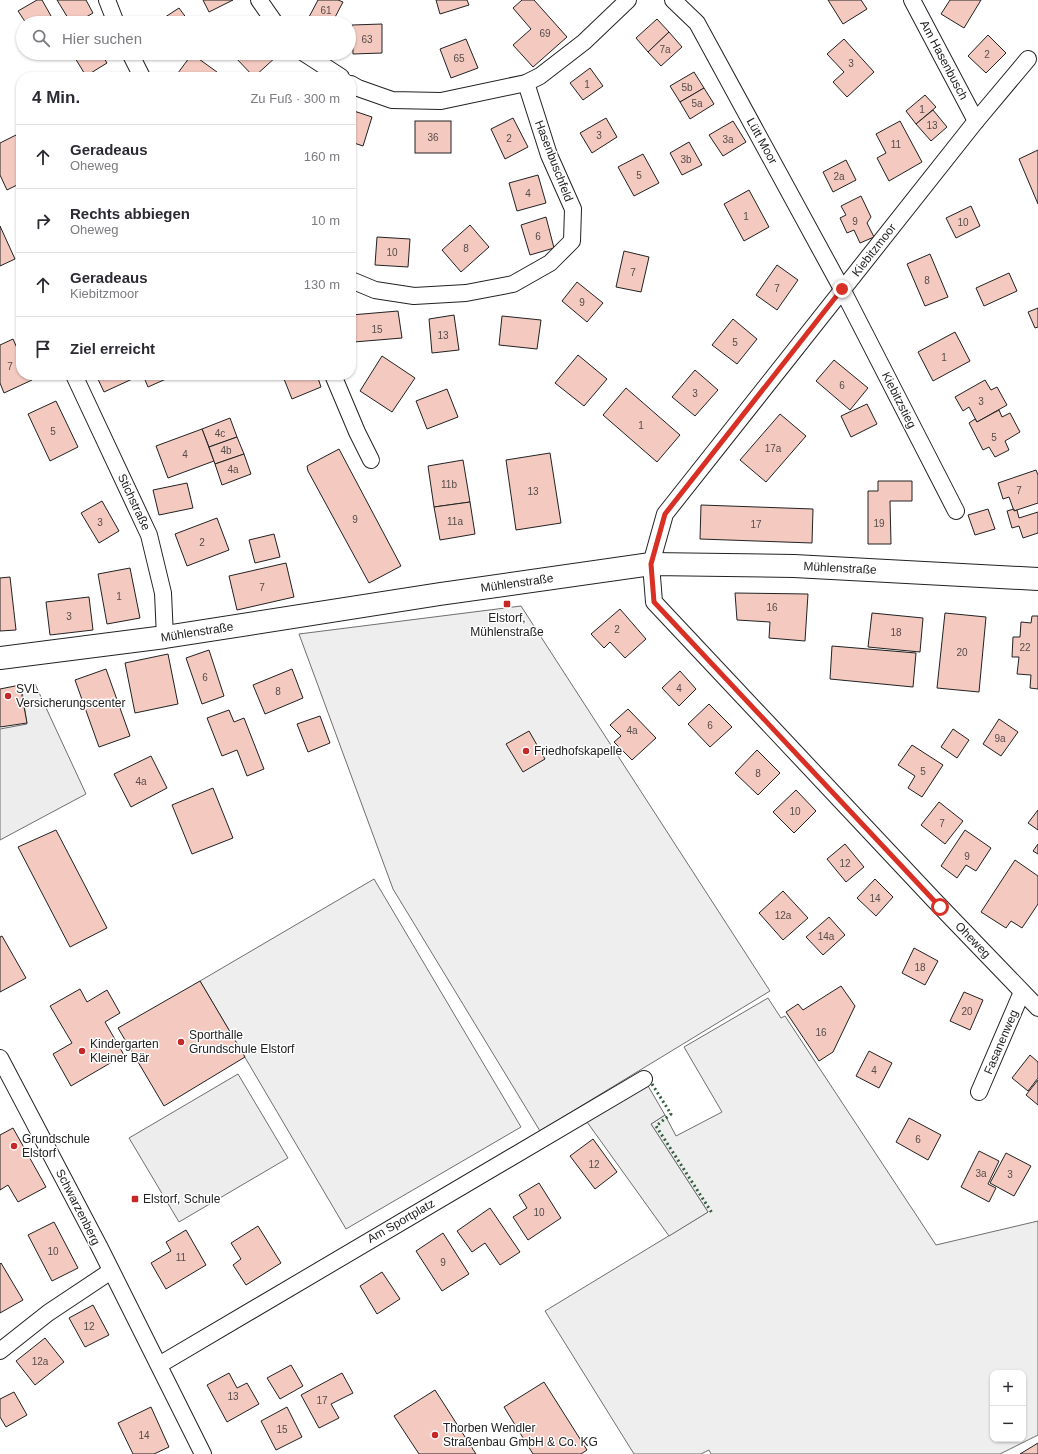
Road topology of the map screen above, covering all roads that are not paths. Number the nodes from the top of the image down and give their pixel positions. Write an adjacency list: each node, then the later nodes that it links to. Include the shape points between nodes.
1 (106, 0): 6 (street)
2 (259, 0): 7 (street)
3 (628, 0): 13 (street, via 584,42 540,76)
4 (673, 0): 17 (street, Lütt Moor, via 697,23)
5 (912, 0): 15 (street, Am Hasenbusch)
6 (113, 16)
7 (270, 16)
8 (1028, 59): 15 (street, Kiebitzmoor)
9 (134, 60): 11 (street)
10 (315, 60): 12 (street)
11 (140, 72)
12 (333, 72)
13 (526, 83): 14 (street, via 441,101 392,100); 16 (street, Hasenbuschfeld, via 549,155 573,209 572,241 550,263 513,284 466,293 414,296 375,290)
14 (356, 87)
15 (976, 121): 17 (street, Kiebitzmoor)
16 (356, 282)
17 (842, 289): 21 (street, Kiebitzstieg); 22 (street, Kiebitzmoor, via 665,514)
18 (76, 380): 24 (street, Stichstraße, via 149,535 163,592)
19 (335, 380): 20 (street)
20 (371, 460)
21 (956, 511)
22 (651, 564): 23 (main road, Mühlenstraße, via 794,566); 24 (main road, Mühlenstraße); 26 (street, Oheweg, via 654,602)
23 (1038, 579)
24 (165, 637): 25 (main road, Mühlenstraße)
25 (0, 658)
26 (1022, 992): 27 (street, Oheweg); 30 (street, Fasanenweg)
27 (1038, 1008)
28 (0, 1058): 31 (street, Schwarzenberg)
29 (644, 1079): 33 (street, Am Sportplatz)
30 (979, 1092)
31 (111, 1271): 32 (street, via 48,1313); 33 (street, Schwarzenberg)
32 (0, 1350)
33 (159, 1365): 34 (street, Schwarzenberg)
34 (203, 1454)

